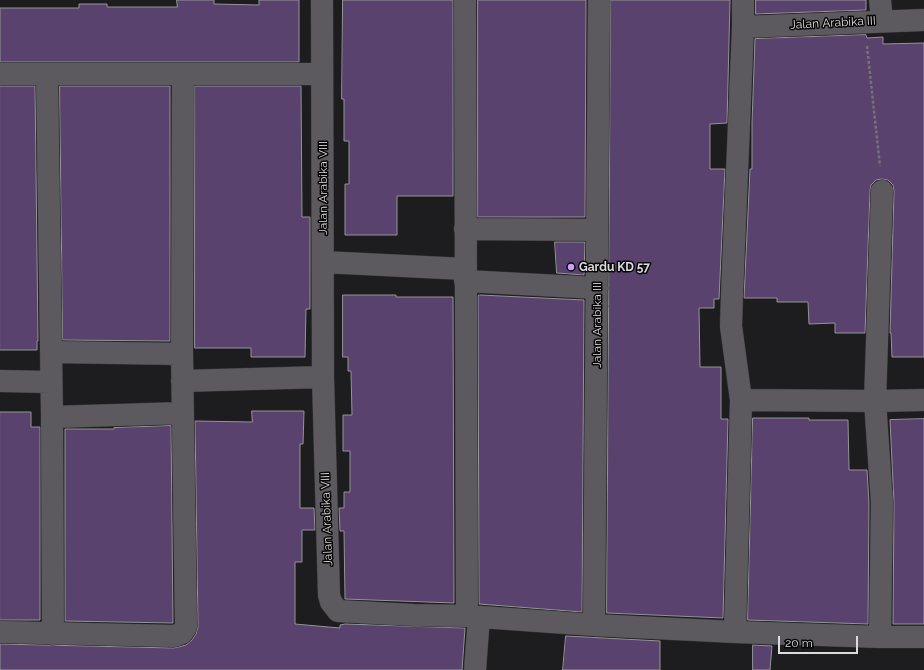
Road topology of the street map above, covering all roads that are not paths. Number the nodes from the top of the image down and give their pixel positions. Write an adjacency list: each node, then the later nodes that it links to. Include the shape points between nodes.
1 (322, 0): 11 (street, Jalan Arabika VIII)
2 (465, 0): 13 (street)
3 (599, 0): 14 (street, Jalan Arabika III)
4 (743, 0): 7 (street)
5 (876, 14): 6 (street, Jalan Arabika III); 7 (street, Jalan Arabika III)
6 (924, 20)
7 (743, 27): 24 (street, via 731,326)
8 (0, 74): 9 (street)
9 (47, 74): 10 (street); 18 (street)
10 (183, 74): 11 (street); 19 (street)
11 (322, 74): 15 (street, Jalan Arabika VIII)
12 (882, 190): 26 (street)
13 (465, 229): 14 (street); 16 (street)
14 (597, 230): 17 (street, Jalan Arabika III)
15 (323, 262): 16 (street); 20 (street, Jalan Arabika VIII)
16 (465, 275): 17 (street); 29 (street)
17 (597, 288): 30 (street, Jalan Arabika III)
18 (51, 352): 19 (street); 23 (street)
19 (182, 354): 22 (street)
20 (323, 377): 22 (street); 29 (street, Jalan Arabika VIII, via 331,602 338,611)
21 (0, 381): 23 (street)
22 (182, 381): 27 (street)
23 (51, 382): 28 (street)
24 (741, 400): 26 (street); 32 (street)
25 (924, 400): 26 (street)
26 (875, 402): 34 (street, via 882,503)
27 (183, 414): 28 (street); 33 (street, via 186,627 182,633 174,636)
28 (52, 417): 33 (street)
29 (473, 616): 30 (street); 36 (street)
30 (594, 625): 32 (street)
31 (0, 632): 33 (street)
32 (735, 632): 34 (street)
33 (53, 634)
34 (880, 637): 35 (street)
35 (924, 637)
36 (475, 670)

